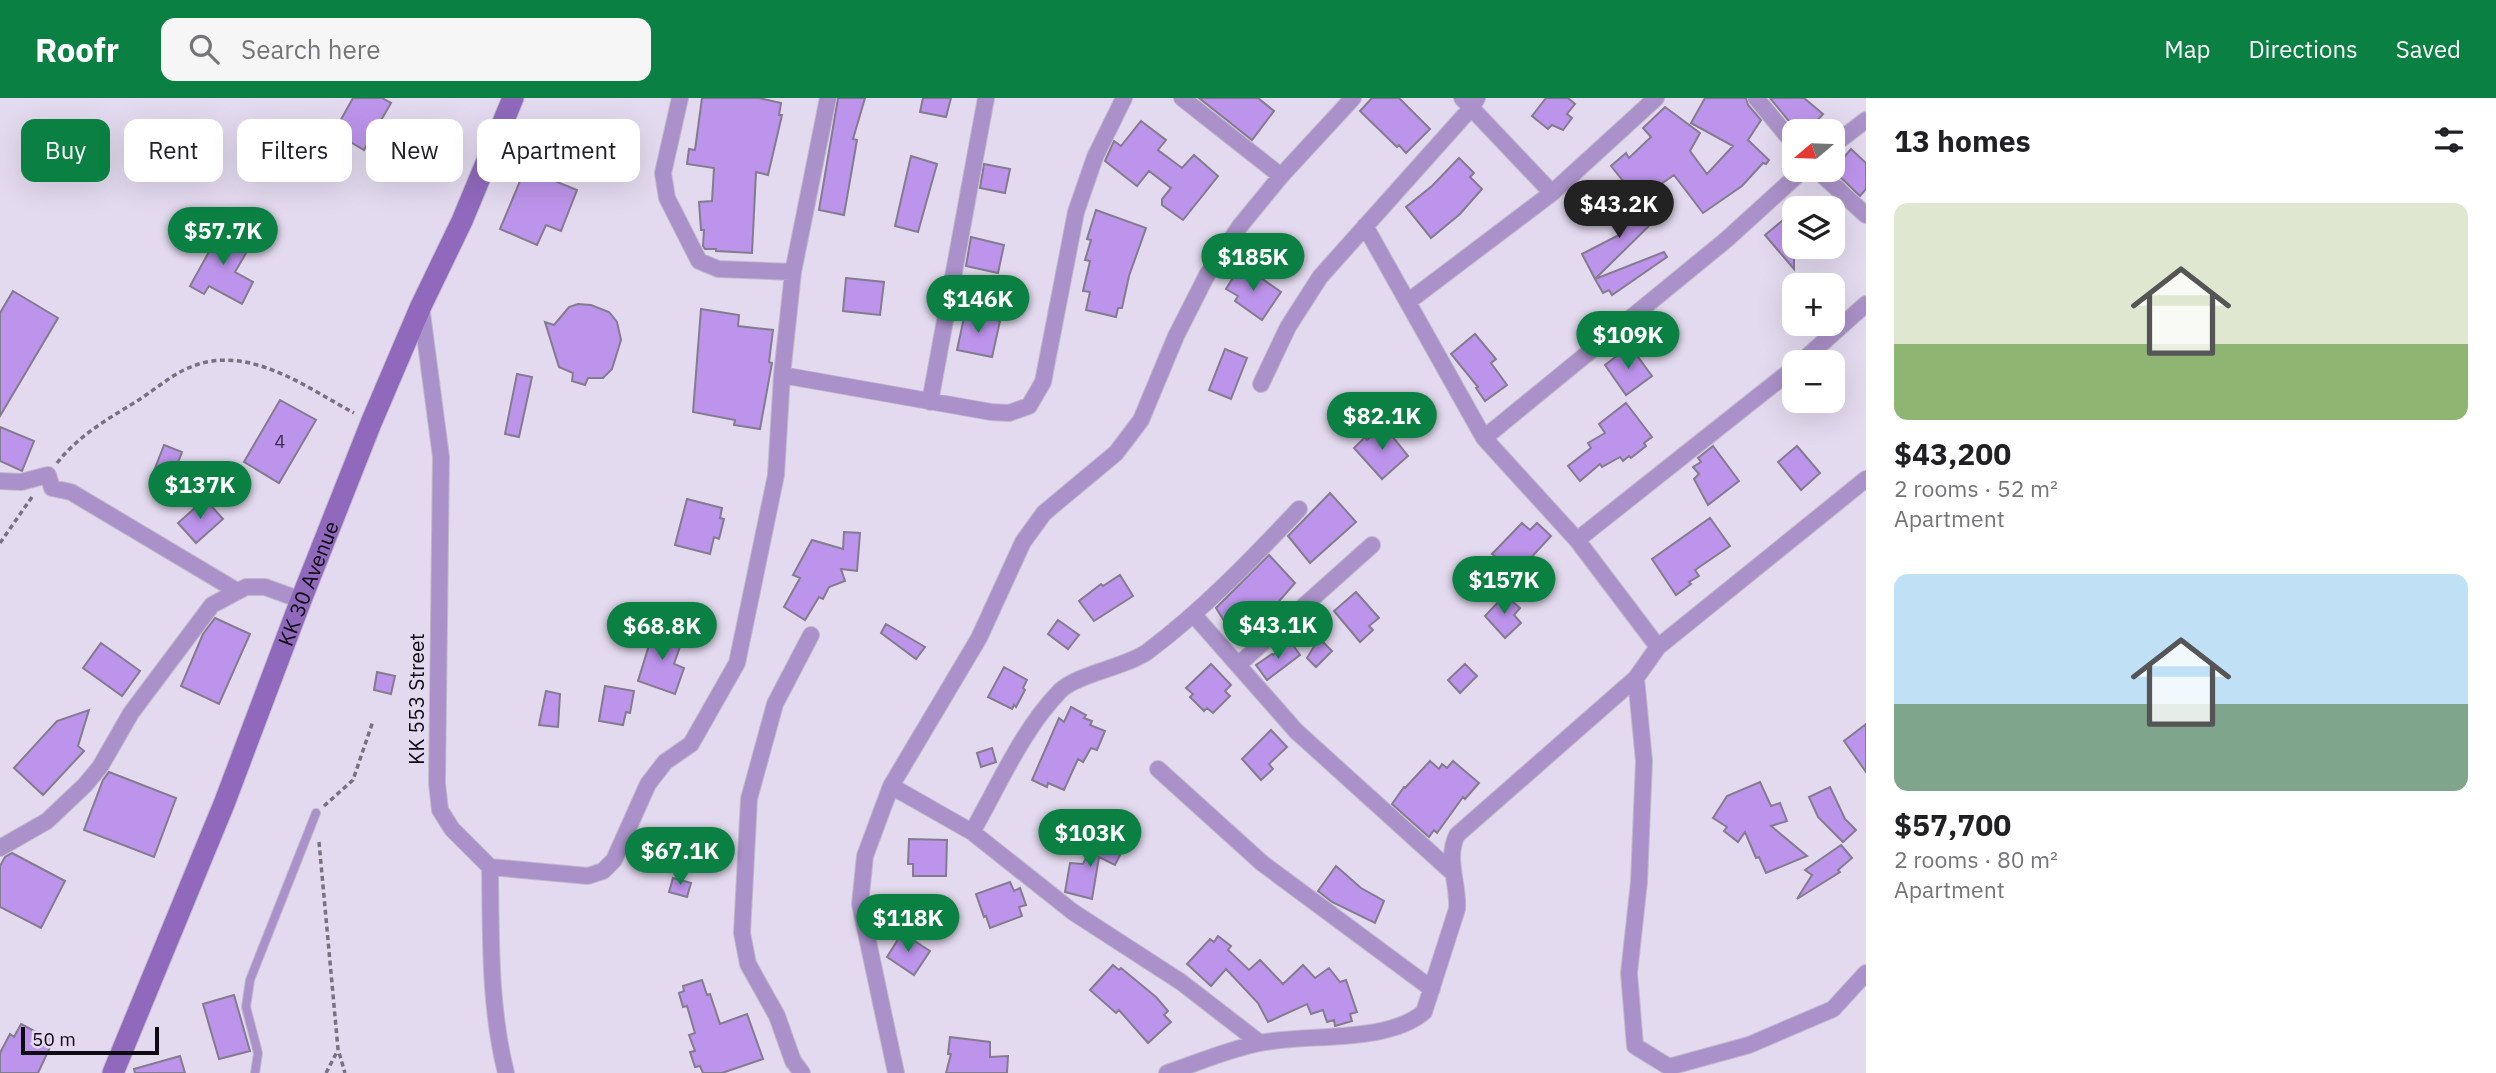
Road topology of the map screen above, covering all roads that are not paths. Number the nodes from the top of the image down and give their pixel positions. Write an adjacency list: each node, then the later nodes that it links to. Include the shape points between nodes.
1 (513, 98): 23 (main road, KK 30 Avenue)
2 (680, 98): 20 (street, via 663,173 667,198 699,261 718,269)
3 (828, 98): 20 (street)
4 (986, 98): 28 (street)
5 (1124, 98): 28 (street, via 1095,157 1076,212 1043,382 1029,406 1009,413)
6 (1182, 98): 14 (street)
7 (1353, 98): 14 (street)
8 (1656, 98): 17 (street)
9 (1756, 98): 12 (street)
10 (1471, 101): 17 (street); 19 (street)
11 (1866, 120): 13 (street)
12 (1782, 129)
13 (1845, 136)
14 (1281, 176): 43 (street, via 1207,275 1141,420 1116,453 1044,513 1023,542 979,638)
15 (1790, 182): 29 (street, via 1726,240)
16 (1830, 182): 18 (street)
17 (1552, 193): 21 (street)
18 (1866, 215)
19 (1365, 226): 21 (street); 27 (street, via 1320,277 1288,327)
20 (793, 272): 25 (street)
21 (1409, 301): 29 (street)
22 (1866, 304): 24 (street)
23 (421, 306): 36 (main road, KK 30 Avenue); 47 (street, KK 553 Street, via 441,457 436,783 440,810 452,829)
24 (1814, 350)
25 (782, 375): 28 (street); 47 (street, via 776,475 737,663 706,720 691,744 665,762 648,784 614,860 603,871 589,876)
26 (1782, 378): 33 (street)
27 (1261, 384)
28 (930, 402)
29 (1484, 438): 33 (street)
30 (1866, 479): 39 (street)
31 (0, 481): 35 (street, via 21,482 48,474 52,488 71,492)
32 (1298, 509): 37 (street)
33 (1577, 540): 39 (street)
34 (1372, 545): 40 (street)
35 (237, 591): 36 (street, via 265,587); 46 (street, via 212,605 131,713 85,785 47,821)
36 (301, 600): 52 (main road, KK 30 Avenue, via 225,804)
37 (1193, 614): 40 (street); 45 (street, via 1144,654 1062,688 1022,743)
38 (811, 635): 55 (street, via 775,704 749,799 742,933 748,964)
39 (1657, 647): 41 (street)
40 (1238, 665): 48 (street, via 1296,731)
41 (1636, 678): 48 (street, via 1457,835 1451,847); 49 (street, via 1644,761 1639,883 1629,973 1635,1046 1669,1067 1749,1045 1833,1009)
42 (1158, 769): 50 (street, via 1262,863)
43 (891, 786): 45 (street); 56 (street, via 865,856 860,904)
44 (316, 813): 53 (lane, via 250,980 246,1007 258,1053)
45 (972, 832): 51 (street, via 1073,912 1181,982)
46 (0, 848)
47 (491, 867): 54 (street, via 491,978)
48 (1453, 873): 50 (street, via 1457,909)
49 (1866, 974)
50 (1432, 989): 51 (street, via 1424,1012 1413,1021 1345,1036)
51 (1260, 1043): 57 (street)
52 (113, 1073)
53 (255, 1073)
54 (506, 1073)
55 (802, 1073)
56 (895, 1073)
57 (1167, 1073)

